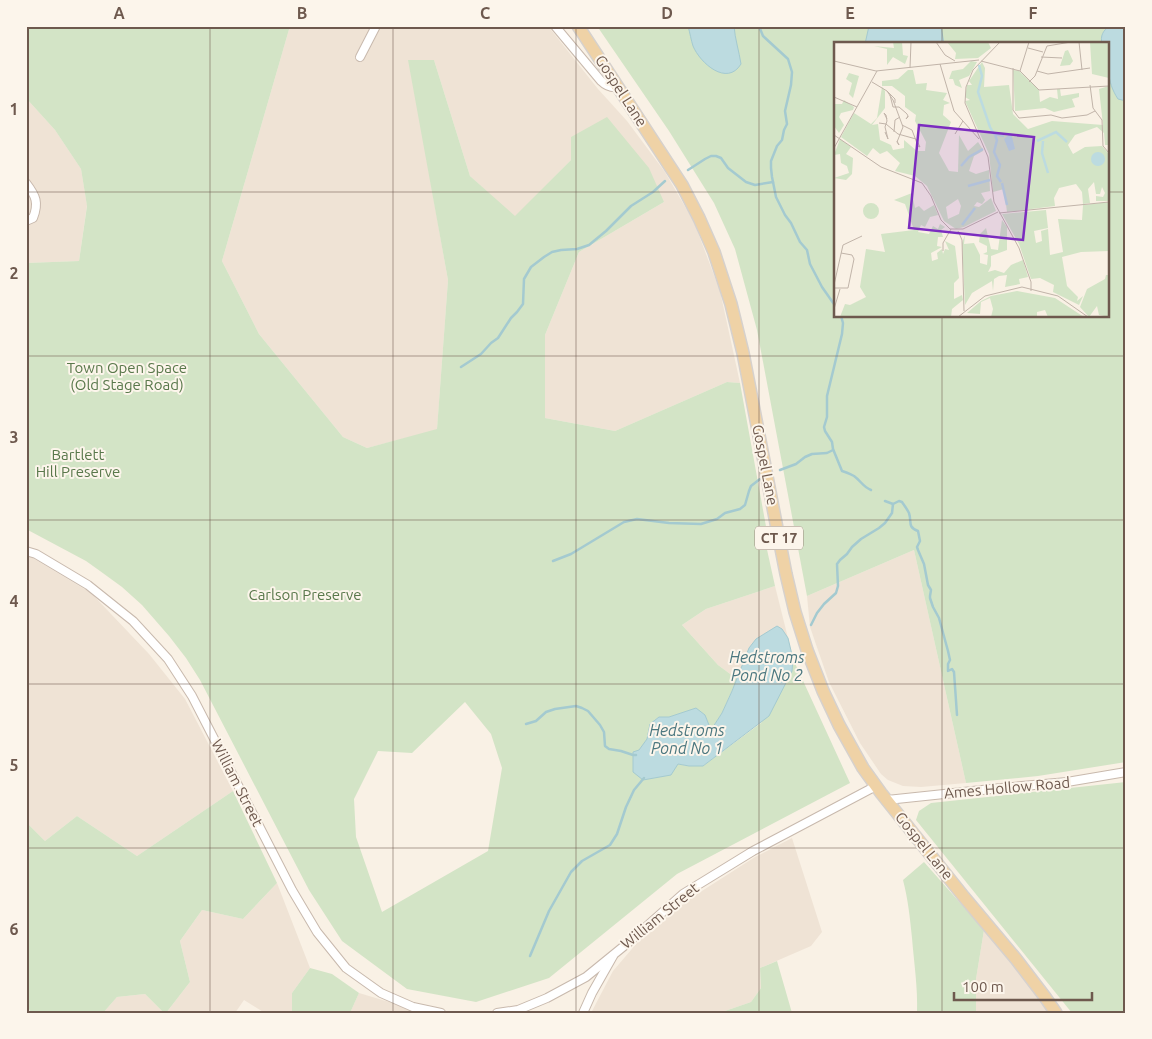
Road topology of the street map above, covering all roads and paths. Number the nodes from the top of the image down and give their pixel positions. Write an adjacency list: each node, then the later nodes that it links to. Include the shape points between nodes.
1 (376, 26): 4 (street)
2 (555, 26): 5 (street, via 601,81 613,88)
3 (578, 26): 5 (main road, Gospel Lane / CT 17)
4 (360, 57)
5 (618, 87): 10 (main road, Gospel Lane / CT 17, via 682,186 714,252 741,343 786,574 807,650 839,725)
6 (26, 183): 7 (street, via 34,194 36,208 33,218)
7 (26, 221)
8 (26, 551): 13 (street, William Street, via 88,585 133,621 168,659 192,696 317,932 346,968 381,993)
9 (1126, 772): 11 (street, Ames Hollow Road, via 1067,782)
10 (876, 786): 11 (main road, Gospel Lane / CT 17); 12 (street, William Street, via 752,850 683,894)
11 (887, 800): 17 (main road, Gospel Lane / CT 17)
12 (616, 952): 15 (street, William Street, via 586,977 547,998 518,1010); 16 (street)
13 (420, 1011): 14 (street, William Street)
14 (441, 1013)
15 (497, 1013)
16 (583, 1013)
17 (1056, 1013)

